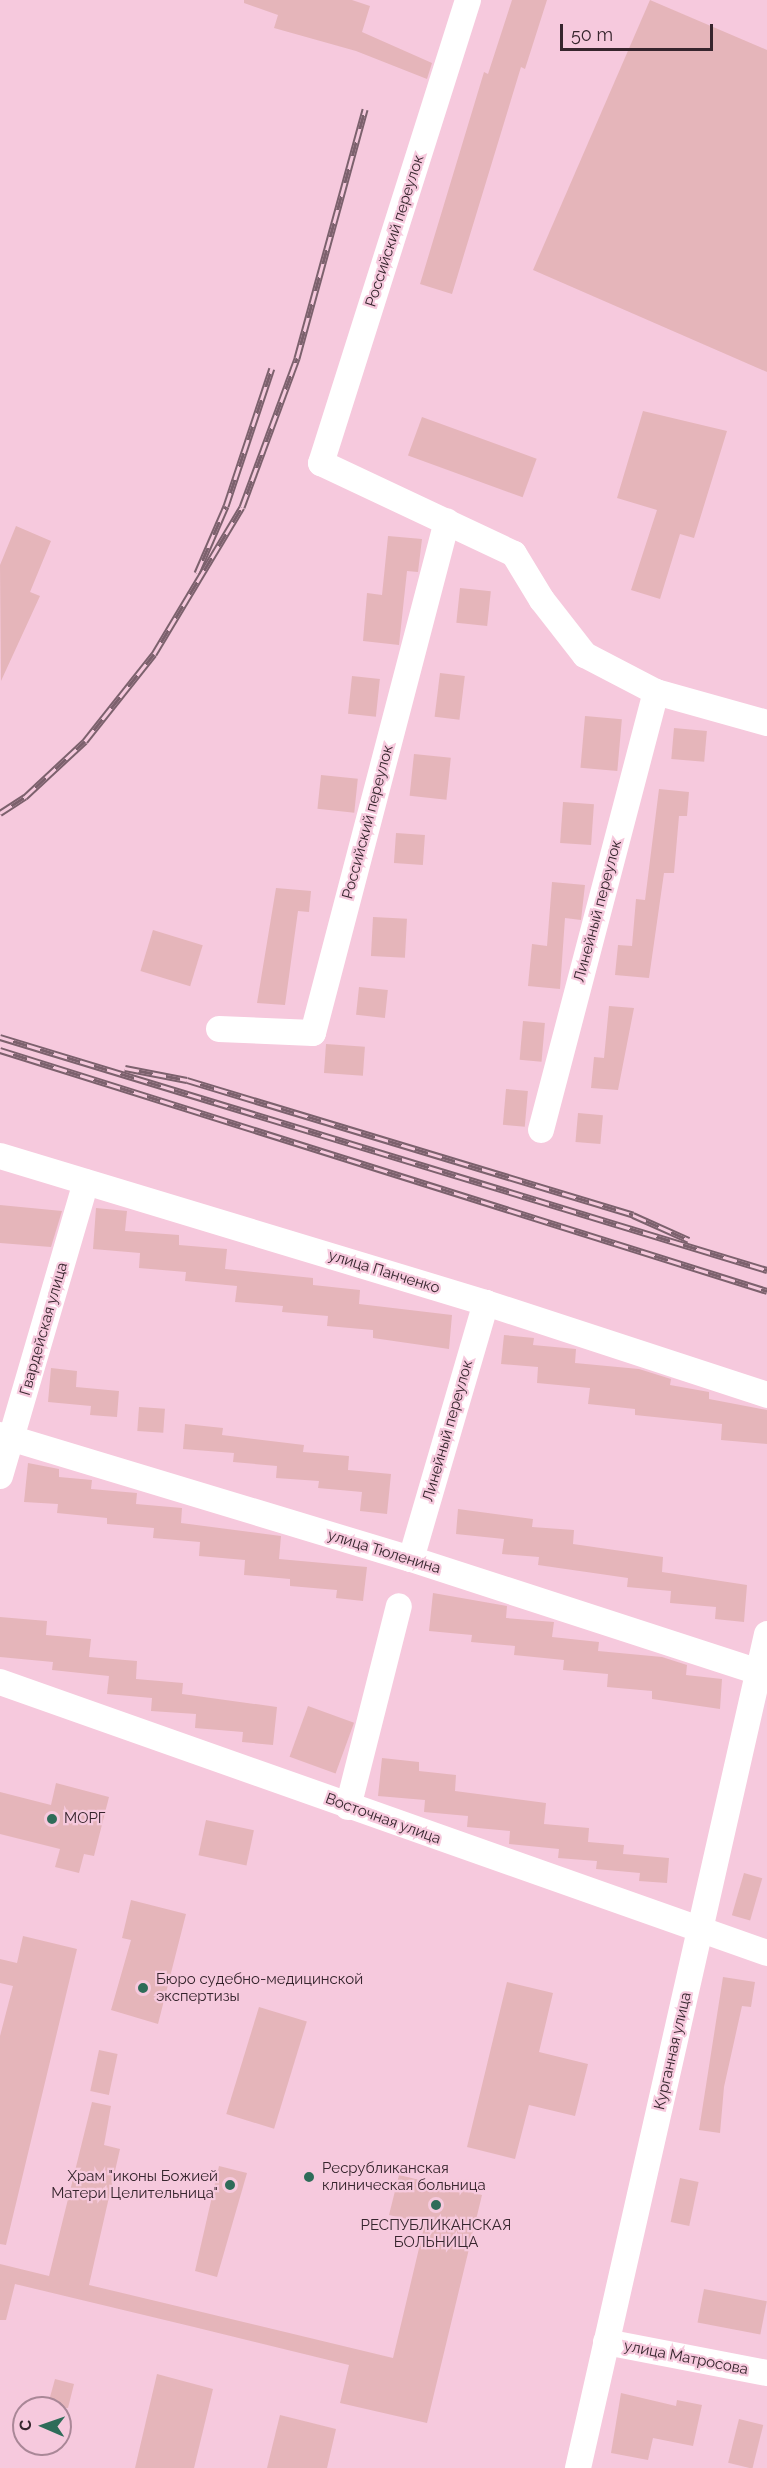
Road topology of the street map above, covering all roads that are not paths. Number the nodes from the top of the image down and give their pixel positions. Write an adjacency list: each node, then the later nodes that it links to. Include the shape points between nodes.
1 (468, 0): 2 (street, Российский переулок, via 321,463)
2 (447, 521): 3 (street, via 514,554 542,600 585,655); 5 (street, Российский переулок, via 313,1033)
3 (656, 692): 4 (street); 6 (street, Линейный переулок)
4 (767, 723)
5 (219, 1029)
6 (541, 1130)
7 (0, 1155): 8 (street, улица Панченко)
8 (86, 1182): 9 (street, улица Панченко); 11 (street, Гвардейская улица)
9 (486, 1303): 10 (street, улица Панченко); 13 (street, Линейный переулок)
10 (767, 1395)
11 (6, 1437): 12 (street, Гвардейская улица); 13 (street, улица Тюленина)
12 (0, 1476)
13 (411, 1559): 16 (street, улица Тюленина)
14 (399, 1606): 18 (street)
15 (767, 1634): 16 (street, Курганная улица)
16 (762, 1673): 19 (street, Курганная улица)
17 (0, 1682): 18 (street, Восточная улица)
18 (348, 1807): 19 (street, Восточная улица)
19 (701, 1931): 20 (street, Восточная улица); 21 (street, Курганная улица)
20 (767, 1953)
21 (606, 2342): 22 (street, улица Матросова); 23 (street, Курганная улица)
22 (767, 2373)
23 (578, 2468)

